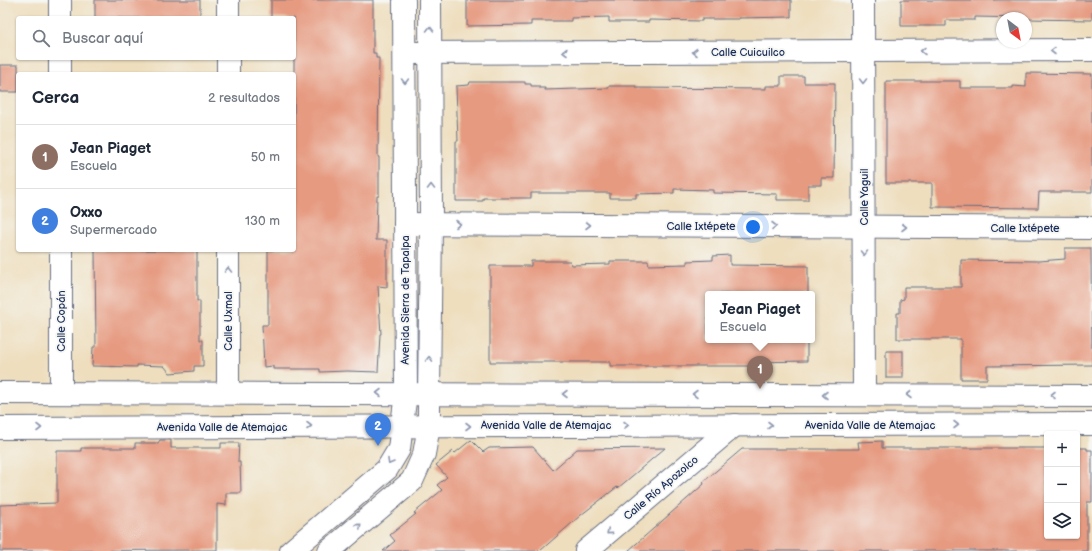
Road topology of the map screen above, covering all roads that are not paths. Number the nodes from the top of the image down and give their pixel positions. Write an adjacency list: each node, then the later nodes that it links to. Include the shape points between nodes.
1 (60, 0): 6 (street)
2 (228, 0): 7 (street)
3 (404, 0): 10 (street, Avenida Sierra de Tapalpa)
4 (430, 0): 11 (street, one-way to 4)
5 (863, 0): 9 (street, Calle Yaguil)
6 (60, 16)
7 (228, 16)
8 (1092, 50): 9 (street, Calle Cuicuilco, one-way to 9)
9 (863, 51): 11 (street, Calle Cuicuilco, one-way to 11); 18 (street, Calle Yaguil, one-way to 18)
10 (405, 53): 11 (street, Calle Cuicuilco); 16 (street, Avenida Sierra de Tapalpa, one-way to 16)
11 (430, 53): 17 (street, one-way to 11)
12 (60, 60): 14 (street)
13 (228, 60): 15 (street)
14 (60, 72)
15 (228, 72)
16 (405, 224): 17 (street, Calle Ixtépete); 25 (street, Avenida Sierra de Tapalpa)
17 (431, 224): 18 (street, Calle Ixtépete, one-way to 18); 26 (street, one-way to 17)
18 (864, 227): 19 (street, Calle Ixtépete, one-way to 19); 27 (street, Calle Yaguil, one-way to 27)
19 (1092, 228)
20 (61, 252): 22 (street, Calle Copán)
21 (228, 252): 24 (street, Calle Uxmal, one-way to 21)
22 (61, 392): 23 (street); 24 (street)
23 (0, 393)
24 (228, 393): 25 (street, one-way to 24)
25 (406, 393): 26 (street); 31 (street, Avenida Sierra de Tapalpa)
26 (429, 393): 27 (street, one-way to 26); 32 (street)
27 (864, 395): 28 (street, one-way to 27)
28 (1092, 396)
29 (1092, 424): 30 (street, Avenida Valle de Atemajac, one-way to 29)
30 (735, 425): 32 (street, Avenida Valle de Atemajac, one-way to 30); 36 (street, Calle Río Apozolco, one-way to 36)
31 (402, 426): 32 (street, Avenida Valle de Atemajac); 33 (street, Avenida Valle de Atemajac, one-way to 31); 34 (street, Avenida Sierra de Tapalpa, one-way to 34, via 398,449 387,469)
32 (429, 426): 35 (street, one-way to 32, via 412,481 424,454)
33 (0, 428)
34 (291, 551)
35 (329, 551)
36 (586, 551)

